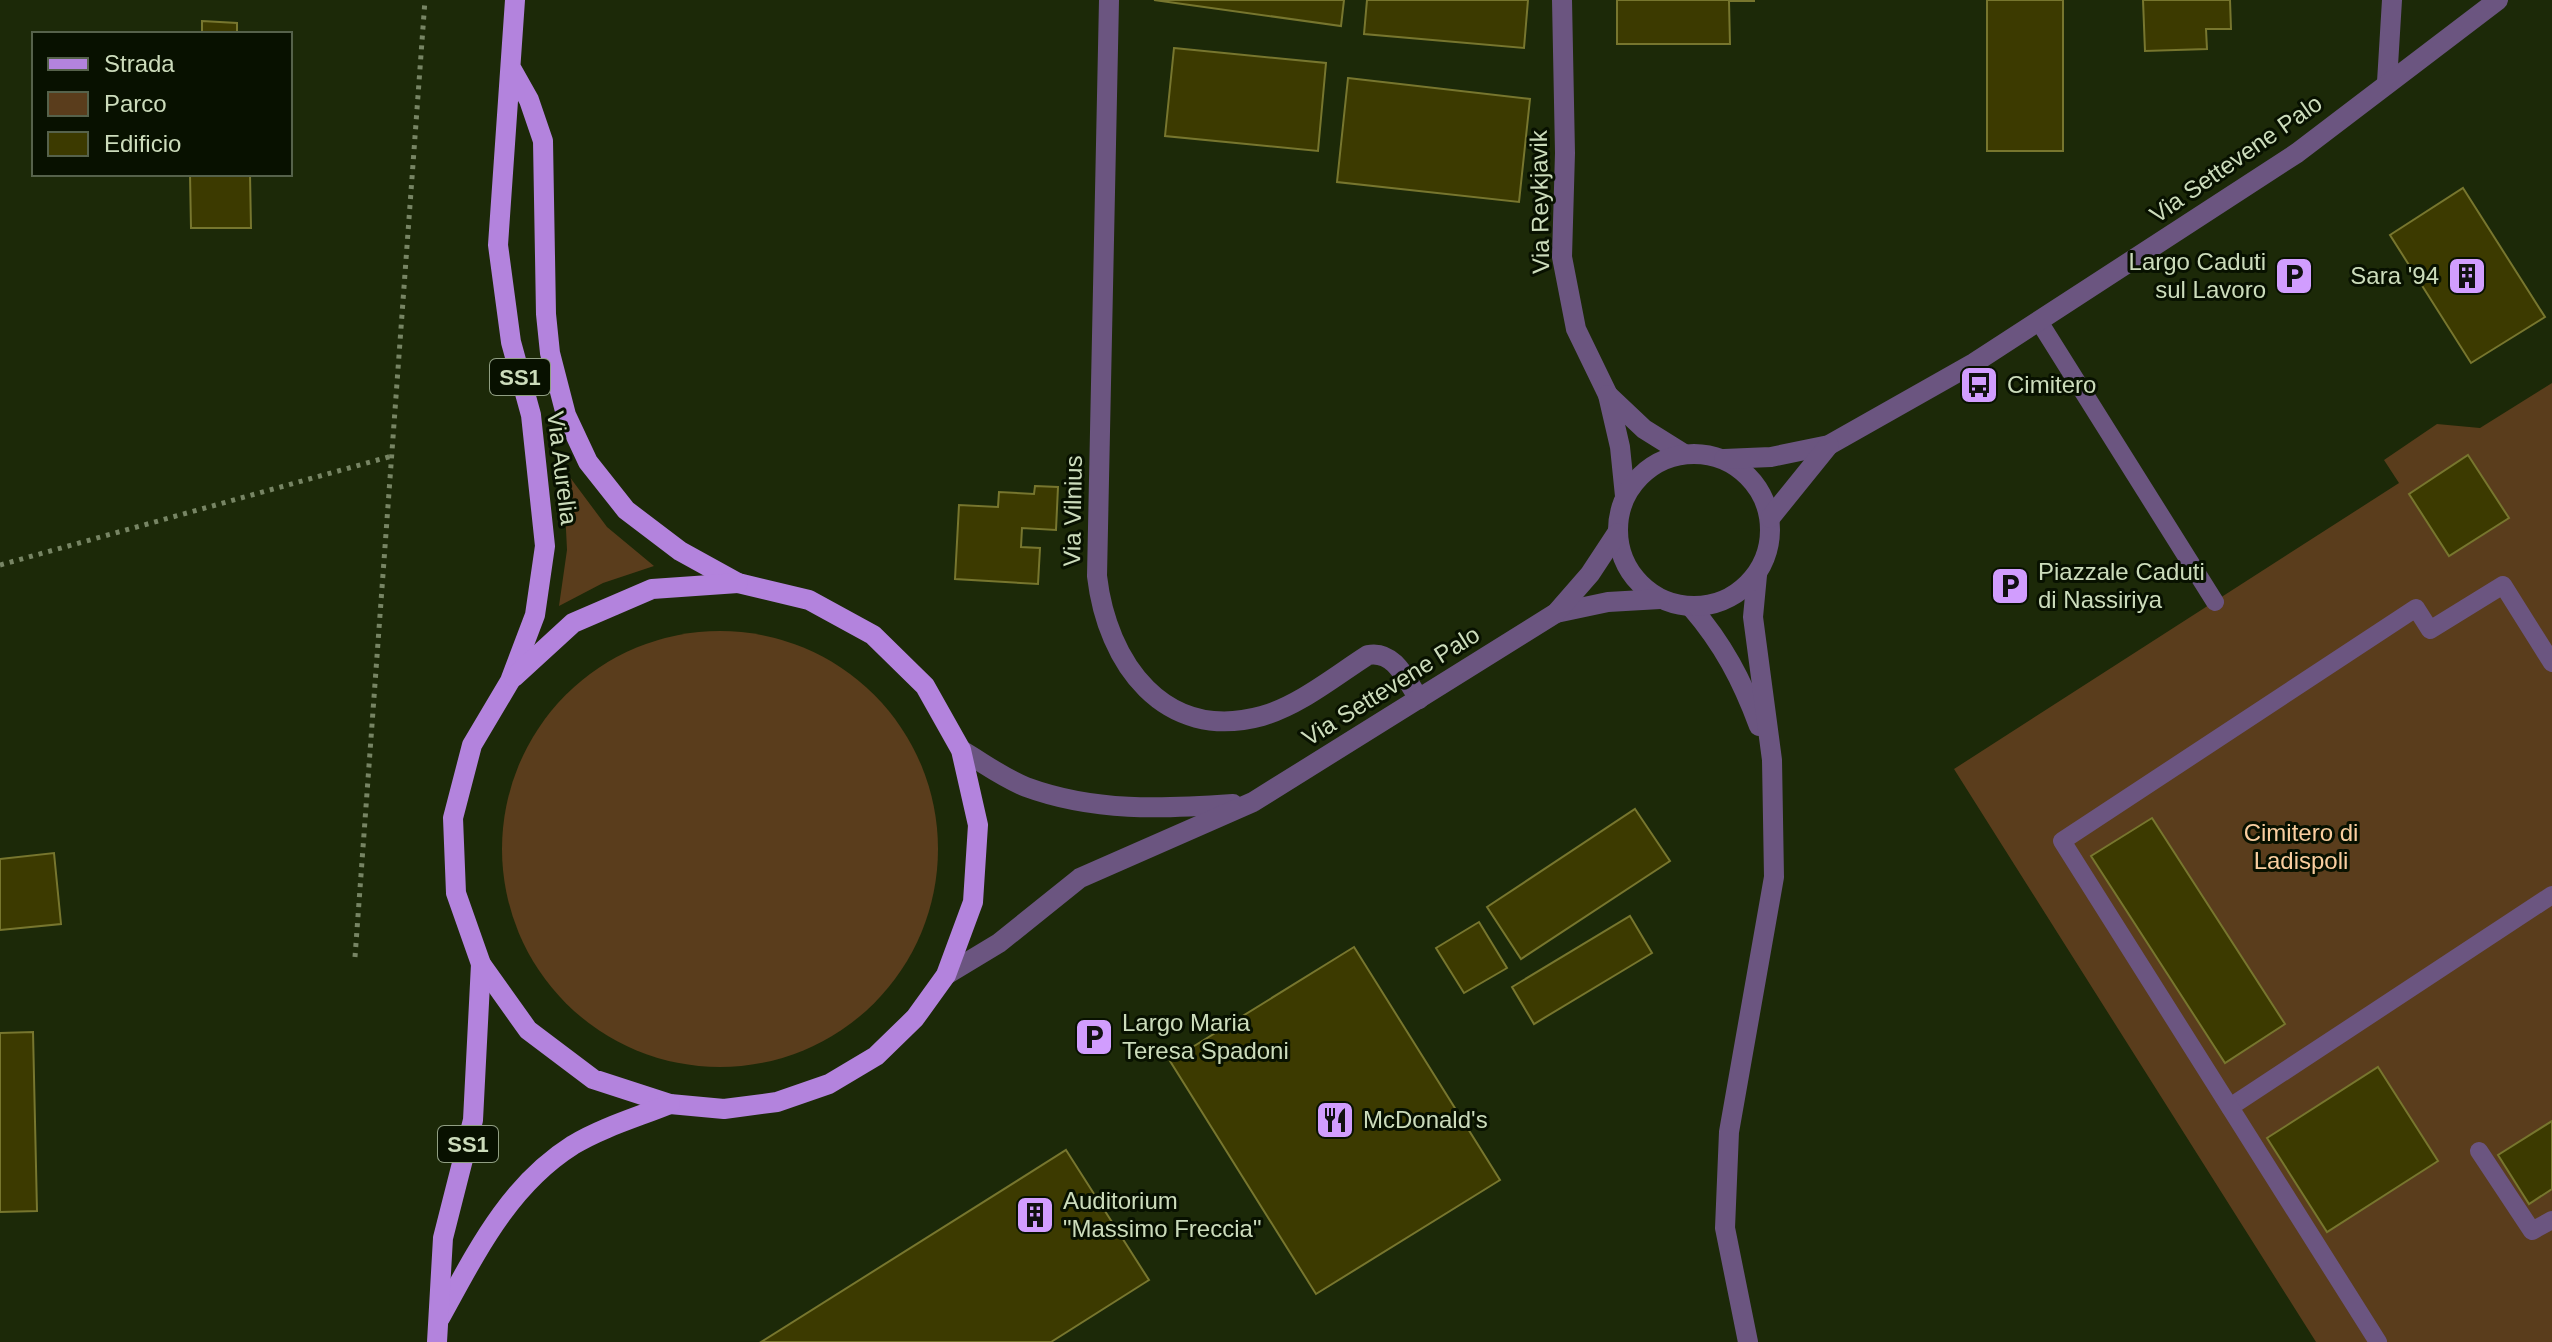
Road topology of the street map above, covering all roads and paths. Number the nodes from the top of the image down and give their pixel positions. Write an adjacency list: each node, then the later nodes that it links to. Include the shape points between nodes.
1 (425, 0): 13 (path)
2 (515, 0): 7 (main road, Via Aurelia / SS1)
3 (1109, 0): 27 (street, Via Vilnius, via 1097,576 1111,639 1140,684 1169,705 1201,717 1239,719 1276,711 1368,655 1380,653 1390,658)
4 (1562, 0): 10 (street, Via Reykjavik, via 1562,257 1576,329)
5 (2392, 0): 8 (street)
6 (2498, 0): 8 (street, Via Settevene Palo)
7 (511, 68): 20 (main road, Via Aurelia / SS1, via 543,141 546,314 558,386 576,439 604,485 641,524); 26 (main road, Via Aurelia / SS1, via 498,245 511,342 531,415 545,546 535,615)
8 (2387, 82): 9 (street, Via Settevene Palo, via 2297,153)
9 (2040, 323): 11 (street, Via Settevene Palo); 22 (lane)
10 (1608, 395): 12 (street, Via Reykjavik, via 1644,429); 15 (street, Via Reykjavik)
11 (1829, 445): 14 (street, Via Settevene Palo, via 1771,457); 16 (street, Via Settevene Palo)
12 (1684, 454): 14 (street, Via Settevene Palo); 15 (street, via 1660,461)
13 (392, 456): 18 (path); 32 (path)
14 (1724, 459): 16 (street, via 1755,483)
15 (1625, 496): 17 (street, Via Settevene Palo)
16 (1770, 518): 19 (street, via 1768,548)
17 (1617, 533): 21 (street, Via Settevene Palo, via 1630,572); 24 (street, Via Settevene Palo)
18 (0, 565)
19 (1757, 575): 23 (street, Via Settevene Palo, via 1728,598); 29 (street, via 1753,617)
20 (738, 583): 26 (main road, Via Aurelia / SS1, via 652,589 573,623); 28 (main road, Via Aurelia / SS1, via 809,600 873,635 925,686)
21 (1660, 599): 23 (street, Via Settevene Palo); 24 (street, Via Settevene Palo)
22 (2215, 602)
23 (1691, 607): 29 (street, via 1740,676)
24 (1556, 613): 27 (street, Via Settevene Palo)
25 (2552, 663): 36 (lane, via 2503,585 2430,630 2416,608 2062,841)
26 (510, 681): 33 (main road, Via Aurelia / SS1, via 472,745 453,818 456,893)
27 (1419, 699): 30 (street, Via Settevene Palo)
28 (961, 750): 30 (street, Via Settevene Palo, via 1024,786 1106,808); 34 (main road, Via Aurelia / SS1, via 978,825 973,902)
29 (1772, 760): 40 (street, via 1774,877 1729,1132 1725,1228)
30 (1253, 802): 34 (street, Via Settevene Palo, via 1080,878 999,943)
31 (2552, 895): 36 (lane)
32 (355, 957)
33 (481, 964): 35 (main road, Via Aurelia / SS1, via 528,1030 593,1079); 39 (main road, Via Aurelia / SS1, via 473,1120 443,1238)
34 (946, 975): 35 (main road, Via Aurelia / SS1, via 915,1018 876,1056 829,1084 777,1102 724,1109)
35 (670, 1104): 39 (main road, Via Aurelia / SS1, via 598,1132 537,1173 495,1220)
36 (2230, 1107): 41 (lane)
37 (2479, 1151): 38 (lane, via 2532,1231)
38 (2552, 1220)
39 (438, 1332)
40 (1748, 1342)
41 (2378, 1342)

